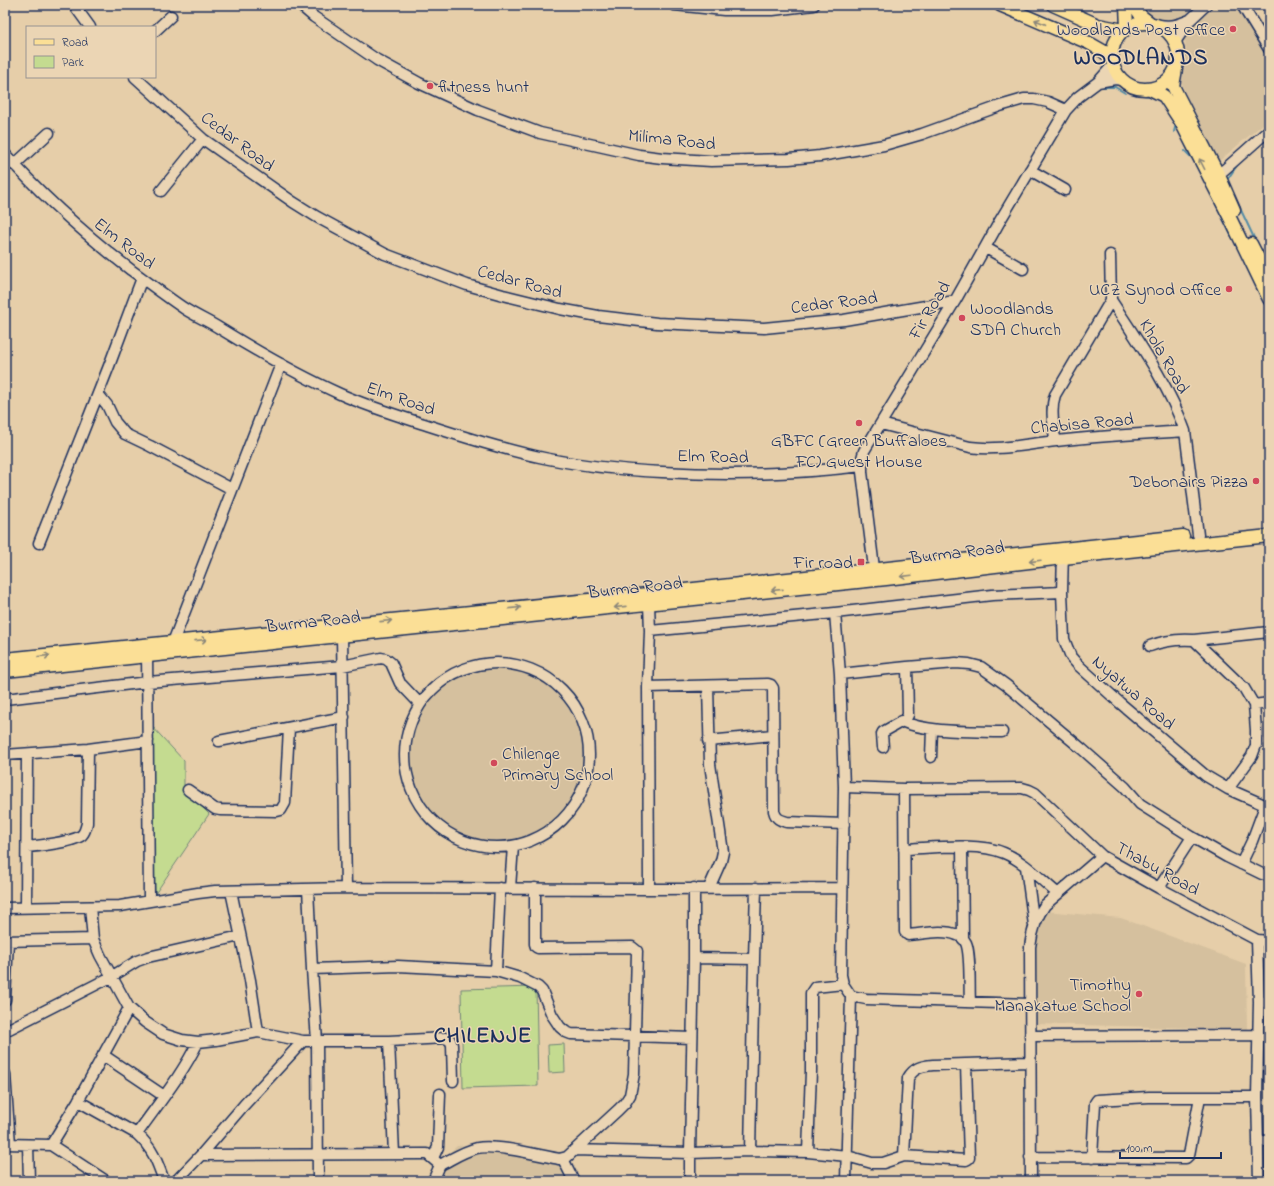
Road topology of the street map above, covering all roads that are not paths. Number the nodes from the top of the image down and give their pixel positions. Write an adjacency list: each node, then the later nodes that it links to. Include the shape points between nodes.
1 (74, 5): 14 (street)
2 (300, 5): 25 (street, Milima Road, via 314,18 377,60 478,110 540,133 647,156 711,161 789,160 877,146 915,136 1024,99 1048,102)
3 (674, 5): 4 (street, via 724,10 772,10)
4 (814, 5)
5 (1000, 5): 19 (main road, one-way to 5, via 1104,51 1089,43)
6 (1053, 5): 15 (main road, via 1098,25)
7 (1126, 5): 15 (main road)
8 (1134, 5): 13 (main road, via 1141,16)
9 (1206, 5): 12 (street)
10 (1242, 5): 18 (street)
11 (171, 16): 16 (street)
12 (1190, 20): 13 (street, via 1170,26); 17 (street)
13 (1154, 24): 15 (main road, via 1137,23); 17 (main road, via 1166,30)
14 (89, 26)
15 (1125, 29): 19 (main road, via 1119,34 1113,46)
16 (156, 30)
17 (1175, 42): 20 (main road, via 1178,55)
18 (1269, 49)
19 (1112, 62): 22 (main road); 23 (street, Fir Road)
20 (1176, 68): 24 (main road, via 1162,84); 32 (main road, via 1173,86)
21 (136, 78): 28 (street, Cedar Road)
22 (1122, 80): 23 (street, Fir Road); 24 (main road, via 1130,86)
23 (1098, 82): 25 (street, Fir Road)
24 (1150, 89): 32 (main road, one-way to 24, via 1163,95)
25 (1066, 110): 31 (street, Fir Road)
26 (1269, 130): 32 (street)
27 (49, 133): 30 (street)
28 (203, 139): 34 (street); 42 (street, Cedar Road, via 316,217 385,254 467,285 560,309 657,323 764,328 844,320)
29 (5, 154): 30 (street, Elm Road)
30 (14, 165): 38 (street, Elm Road, via 59,210)
31 (1030, 170): 33 (street); 35 (street, Fir Road)
32 (1214, 177): 39 (main road); 40 (main road, via 1231,220)
33 (1065, 190)
34 (161, 191)
35 (986, 248): 37 (street); 42 (street, Fir Road)
36 (1110, 255): 41 (street)
37 (1023, 269)
38 (142, 278): 43 (street, Elm Road, via 186,309); 44 (street)
39 (1269, 279)
40 (1269, 298)
41 (1111, 300): 46 (street, Khola Road, via 1174,403); 47 (street, via 1055,395 1052,411)
42 (955, 301): 45 (street, Fir Road)
43 (281, 364): 48 (street, Elm Road, via 340,394 376,408 508,450 568,462 630,470 710,474 799,473); 49 (street)
44 (98, 394): 49 (street, via 125,434); 53 (street)
45 (881, 424): 47 (street, Chabisa Road, via 983,449); 48 (street, Fir Road, via 864,451)
46 (1185, 431): 47 (street, Chabisa Road); 51 (street)
47 (1055, 441)
48 (862, 466): 55 (street, Fir Road)
49 (232, 489): 63 (street)
50 (1269, 528): 51 (main road, Burma Road)
51 (1198, 535): 54 (main road, Burma Road)
52 (1269, 536): 54 (main road, Burma Road)
53 (39, 543)
54 (1063, 553): 55 (main road, Burma Road); 56 (street, Nyatwa Road)
55 (875, 575): 57 (main road, Burma Road, one-way to 57); 63 (main road, Burma Road, one-way to 55, via 640,595)
56 (1062, 592): 58 (street, via 992,595); 94 (street, Nyatwa Road, via 1064,639 1071,657 1078,666 1168,745 1206,776)
57 (649, 604): 59 (street); 61 (main road, Burma Road, one-way to 61)
58 (835, 613): 59 (street); 70 (street)
59 (650, 631): 73 (street)
60 (1269, 632): 62 (street)
61 (342, 636): 65 (main road, Burma Road); 67 (street)
62 (1194, 640): 64 (street, via 1170,640); 77 (street, via 1244,688)
63 (173, 642): 65 (main road, Burma Road)
64 (1150, 646)
65 (148, 651): 66 (main road, Burma Road, one-way to 65); 69 (main road, Burma Road); 71 (street)
66 (5, 660)
67 (342, 666): 71 (street); 76 (street, via 386,659 391,663 400,683); 78 (street)
68 (907, 667): 70 (street); 79 (street, via 908,715); 98 (street, via 956,663 981,667 1082,749 1125,787 1140,804)
69 (5, 671)
70 (840, 674): 92 (street)
71 (148, 682): 74 (street); 84 (street)
72 (708, 686): 73 (street); 83 (street, via 771,685); 86 (street)
73 (648, 687): 116 (street)
74 (5, 699)
75 (1269, 703): 77 (street)
76 (420, 704): 99 (street, via 412,716 404,758 409,786 415,799 433,822 463,841 484,846); 99 (street, via 436,685 457,672 469,667 494,663 519,666 542,675 562,690 574,705 583,722 589,746 588,771 580,794 567,815 548,832)
77 (1254, 705): 94 (street, via 1256,745 1252,756)
78 (344, 717): 80 (street); 107 (street)
79 (902, 721): 81 (street, via 916,727); 87 (street, via 883,732)
80 (289, 728): 85 (street); 95 (street, via 285,803 281,810 215,809)
81 (932, 729): 82 (street); 91 (street)
82 (1002, 732)
83 (774, 735): 86 (street); 97 (street, via 775,816 787,822)
84 (148, 741): 88 (street); 119 (street)
85 (219, 741)
86 (708, 741): 111 (street, via 723,852)
87 (884, 747)
88 (88, 749): 89 (street); 100 (street, via 86,830 82,835 70,840)
89 (27, 754): 90 (street); 100 (street)
90 (5, 755)
91 (931, 757)
92 (844, 787): 93 (street); 97 (street)
93 (904, 789): 102 (street); 103 (street, via 1029,790)
94 (1228, 789): 96 (street, Nyatwa Road)
95 (188, 790)
96 (1267, 807): 104 (street)
97 (844, 824): 113 (street)
98 (1192, 837): 104 (street); 114 (street)
99 (513, 846): 108 (street)
100 (26, 847): 122 (street)
101 (962, 847): 102 (street); 105 (street, via 988,848 1004,853); 125 (street)
102 (904, 850): 125 (street, via 906,934 950,933)
103 (1102, 856): 114 (street, Thabu Road); 118 (street, Thabu Road)
104 (1241, 864): 106 (street)
105 (1026, 867): 118 (street); 123 (street)
106 (1269, 876)
107 (346, 888): 108 (street); 115 (street)
108 (505, 888): 109 (street); 133 (street)
109 (535, 888): 116 (street); 145 (street, via 536,947 635,948)
110 (694, 888): 111 (street); 116 (street); 130 (street)
111 (709, 888): 112 (street)
112 (756, 888): 113 (street); 131 (street)
113 (842, 888): 135 (street)
114 (1159, 888): 128 (street, Thabu Road)
115 (308, 889): 117 (street); 132 (street)
116 (649, 889)
117 (231, 891): 119 (street, via 198,892); 124 (street)
118 (1057, 893): 123 (street, Thabu Road, via 1041,911)
119 (149, 901): 120 (street, via 120,906)
120 (90, 907): 122 (street); 126 (street)
121 (5, 908): 122 (street)
122 (26, 908)
123 (1034, 926): 140 (street, Thabu Road, via 1030,947)
124 (240, 936): 134 (street, via 148,957 136,961); 143 (street)
125 (963, 938): 138 (street, via 968,954)
126 (93, 939): 127 (street); 134 (street)
127 (6, 940): 137 (street)
128 (1257, 940): 129 (street); 139 (street)
129 (1269, 941)
130 (694, 958): 131 (street); 147 (street)
131 (754, 959): 169 (street)
132 (312, 969): 133 (street, via 398,966); 149 (street)
133 (496, 971): 145 (street, via 520,978 538,987 552,1015 566,1032)
134 (111, 977): 141 (street); 142 (street)
135 (843, 984): 136 (street); 170 (street, via 815,987 811,993)
136 (851, 996): 138 (street, via 866,999); 175 (street)
137 (5, 1000)
138 (970, 1002): 140 (street)
139 (1264, 1002): 144 (street)
140 (1030, 1004): 146 (street, Thabu Road)
141 (129, 1008): 151 (street, via 144,1022 163,1034); 152 (street)
142 (5, 1031)
143 (258, 1032): 148 (street); 151 (street)
144 (1258, 1035): 146 (street); 160 (street)
145 (635, 1036): 147 (street); 168 (street, via 634,1074 630,1095 618,1110)
146 (1030, 1036): 153 (street, Thabu Road)
147 (692, 1038): 171 (street)
148 (303, 1040): 149 (street); 173 (street)
149 (317, 1041): 150 (street); 174 (street)
150 (389, 1041): 156 (street, via 445,1038 450,1040); 172 (street)
151 (198, 1042): 158 (street, via 188,1062)
152 (103, 1055): 158 (street); 161 (street)
153 (1030, 1062): 154 (street); 177 (street, Thabu Road)
154 (966, 1064): 176 (street, via 922,1066 912,1071 908,1078); 176 (street, via 969,1158 966,1160)
155 (5, 1074): 165 (street)
156 (453, 1081)
157 (440, 1094): 180 (street)
158 (164, 1096): 162 (street)
159 (1200, 1096): 160 (street); 178 (street, via 1189,1155 1186,1158); 178 (street, via 1097,1100)
160 (1257, 1097): 164 (street)
161 (78, 1101): 162 (street); 167 (street)
162 (137, 1134): 183 (street, via 150,1148)
163 (1269, 1140): 164 (street)
164 (1258, 1143): 191 (street)
165 (7, 1144): 166 (street)
166 (28, 1145): 167 (street); 181 (street)
167 (51, 1145): 182 (street)
168 (574, 1150): 171 (street); 179 (street)
169 (750, 1151): 170 (street); 171 (street)
170 (808, 1152): 175 (street)
171 (690, 1153): 188 (street)
172 (394, 1154): 174 (street); 180 (street, via 427,1154)
173 (201, 1155): 174 (street); 184 (street)
174 (318, 1155): 185 (street)
175 (847, 1156): 176 (street, via 872,1163); 189 (street)
176 (904, 1156)
177 (1030, 1157): 178 (street); 190 (street, Thabu Road)
178 (1092, 1158)
179 (563, 1159): 180 (street, via 484,1147); 187 (street)
180 (436, 1162): 186 (street)
181 (29, 1181)
182 (106, 1181)
183 (164, 1181)
184 (176, 1181)
185 (318, 1181)
186 (433, 1181)
187 (574, 1181)
188 (690, 1181)
189 (846, 1181)
190 (1030, 1181)
191 (1259, 1181)

